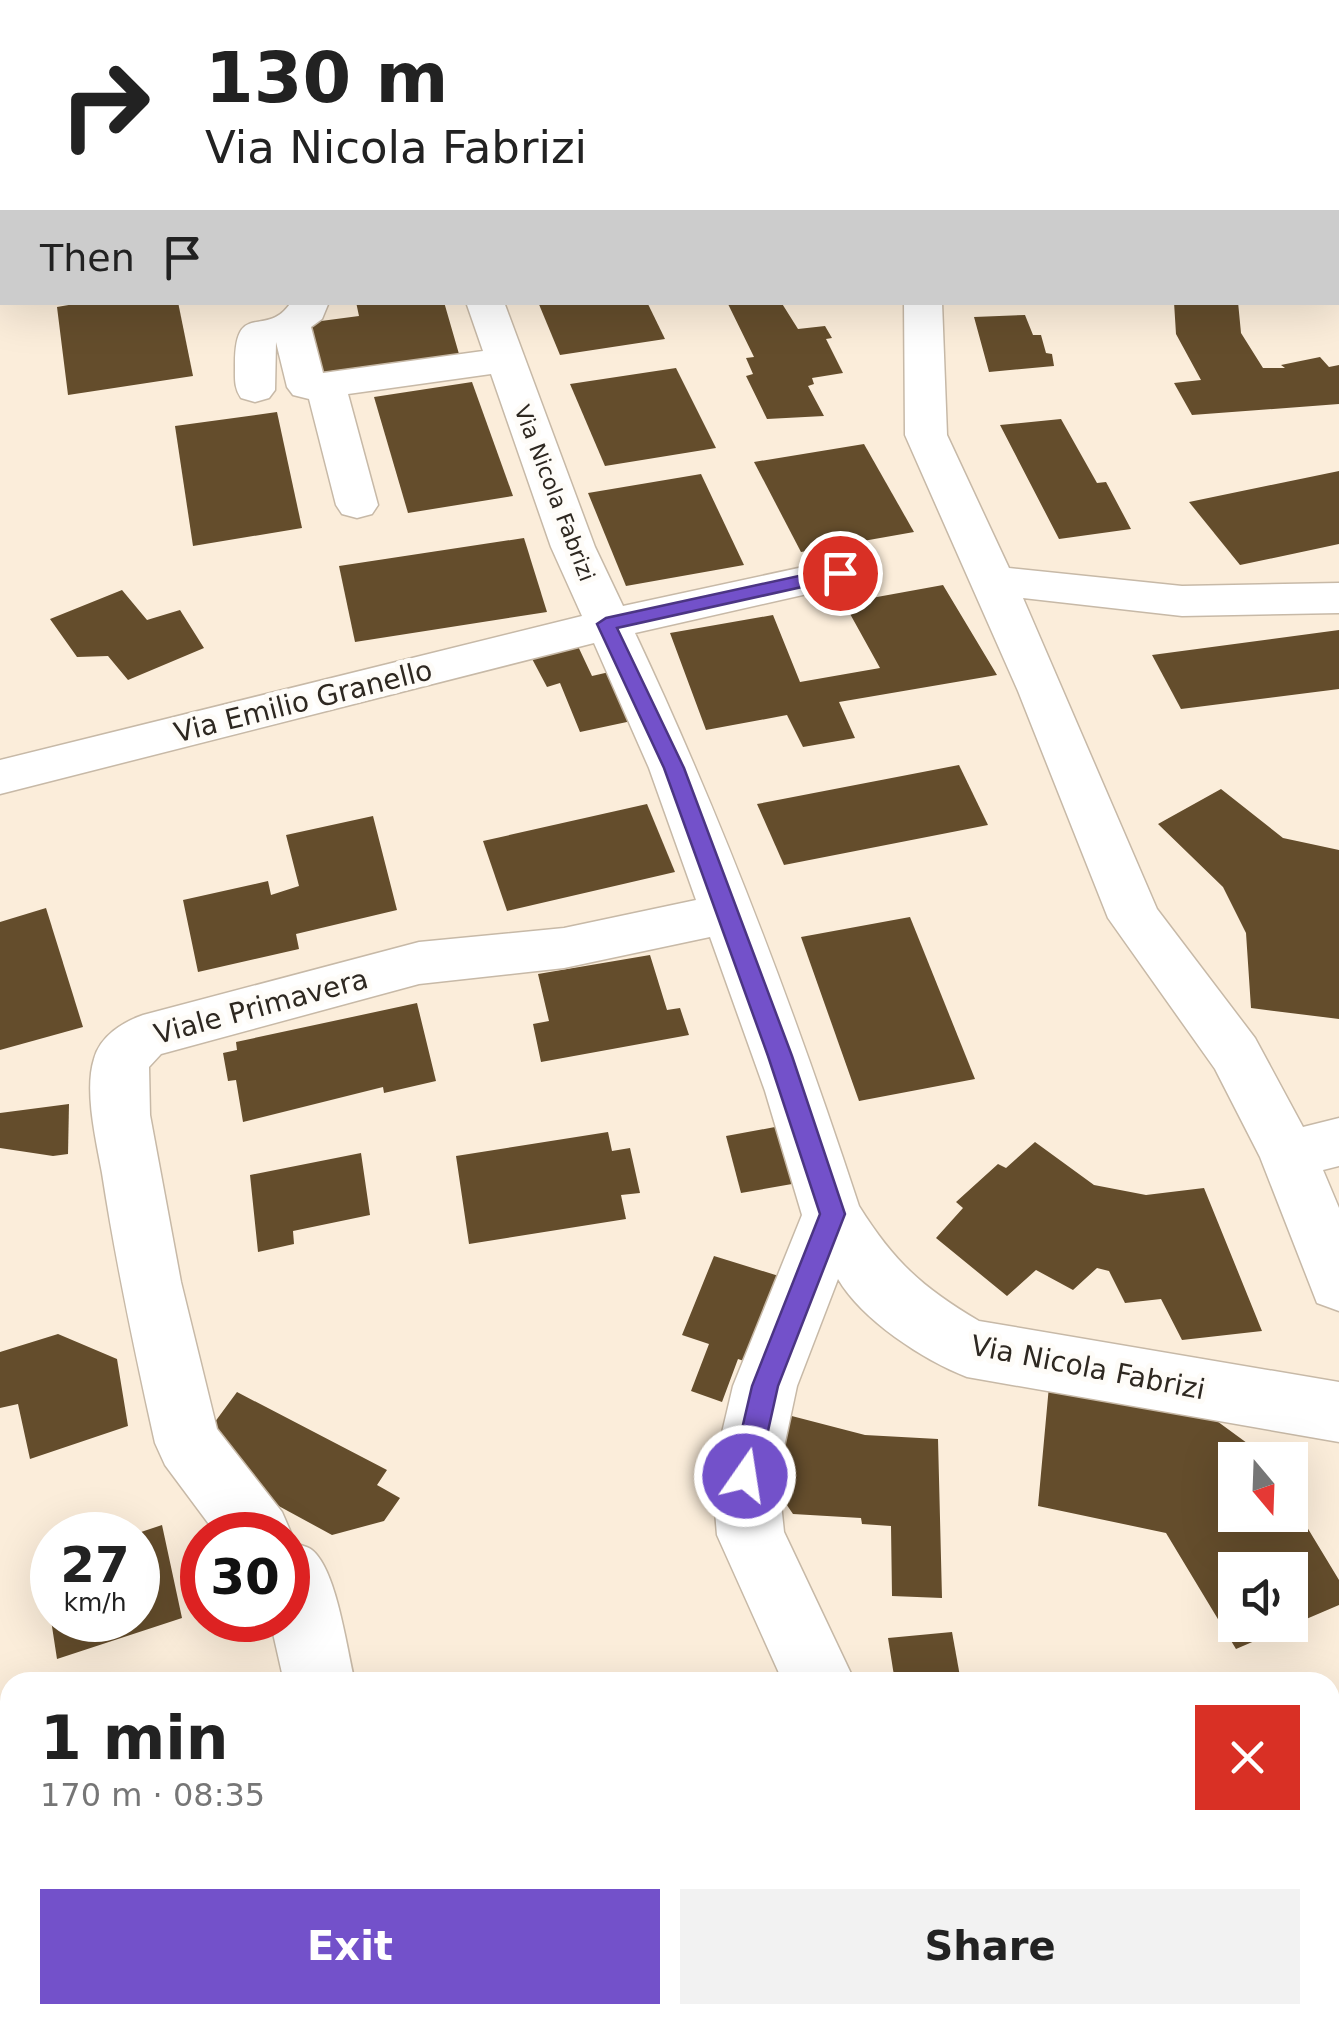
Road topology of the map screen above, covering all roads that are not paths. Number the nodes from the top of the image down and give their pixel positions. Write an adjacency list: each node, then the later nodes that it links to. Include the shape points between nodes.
1 (486, 305): 4 (street, Via Nicola Fabrizi)
2 (922, 305): 9 (street, via 926,434)
3 (301, 313): 5 (street, via 307,386); 6 (street, via 254,337)
4 (506, 360): 5 (street); 11 (street, Via Nicola Fabrizi)
5 (326, 386): 7 (street)
6 (255, 390)
7 (357, 505)
8 (840, 573): 11 (street)
9 (993, 580): 10 (street, via 1182,601); 14 (street, via 1134,918)
10 (1339, 598)
11 (606, 624): 12 (street, Via Emilio Granello); 13 (street, Via Nicola Fabrizi, via 674,768)
12 (0, 777)
13 (729, 913): 15 (street, Via Nicola Fabrizi); 18 (street, Viale Primavera, via 564,948 419,963 144,1037 121,1060 122,1115 150,1282 188,1443)
14 (1313, 1148): 16 (street)
15 (832, 1214): 17 (street, Via Nicola Fabrizi, via 864,1268 912,1314 967,1348); 21 (street, via 765,1386 745,1476 752,1535)
16 (1339, 1284)
17 (1339, 1412)
18 (240, 1512)
19 (310, 1639): 20 (street)
20 (318, 1672)
21 (814, 1672)

